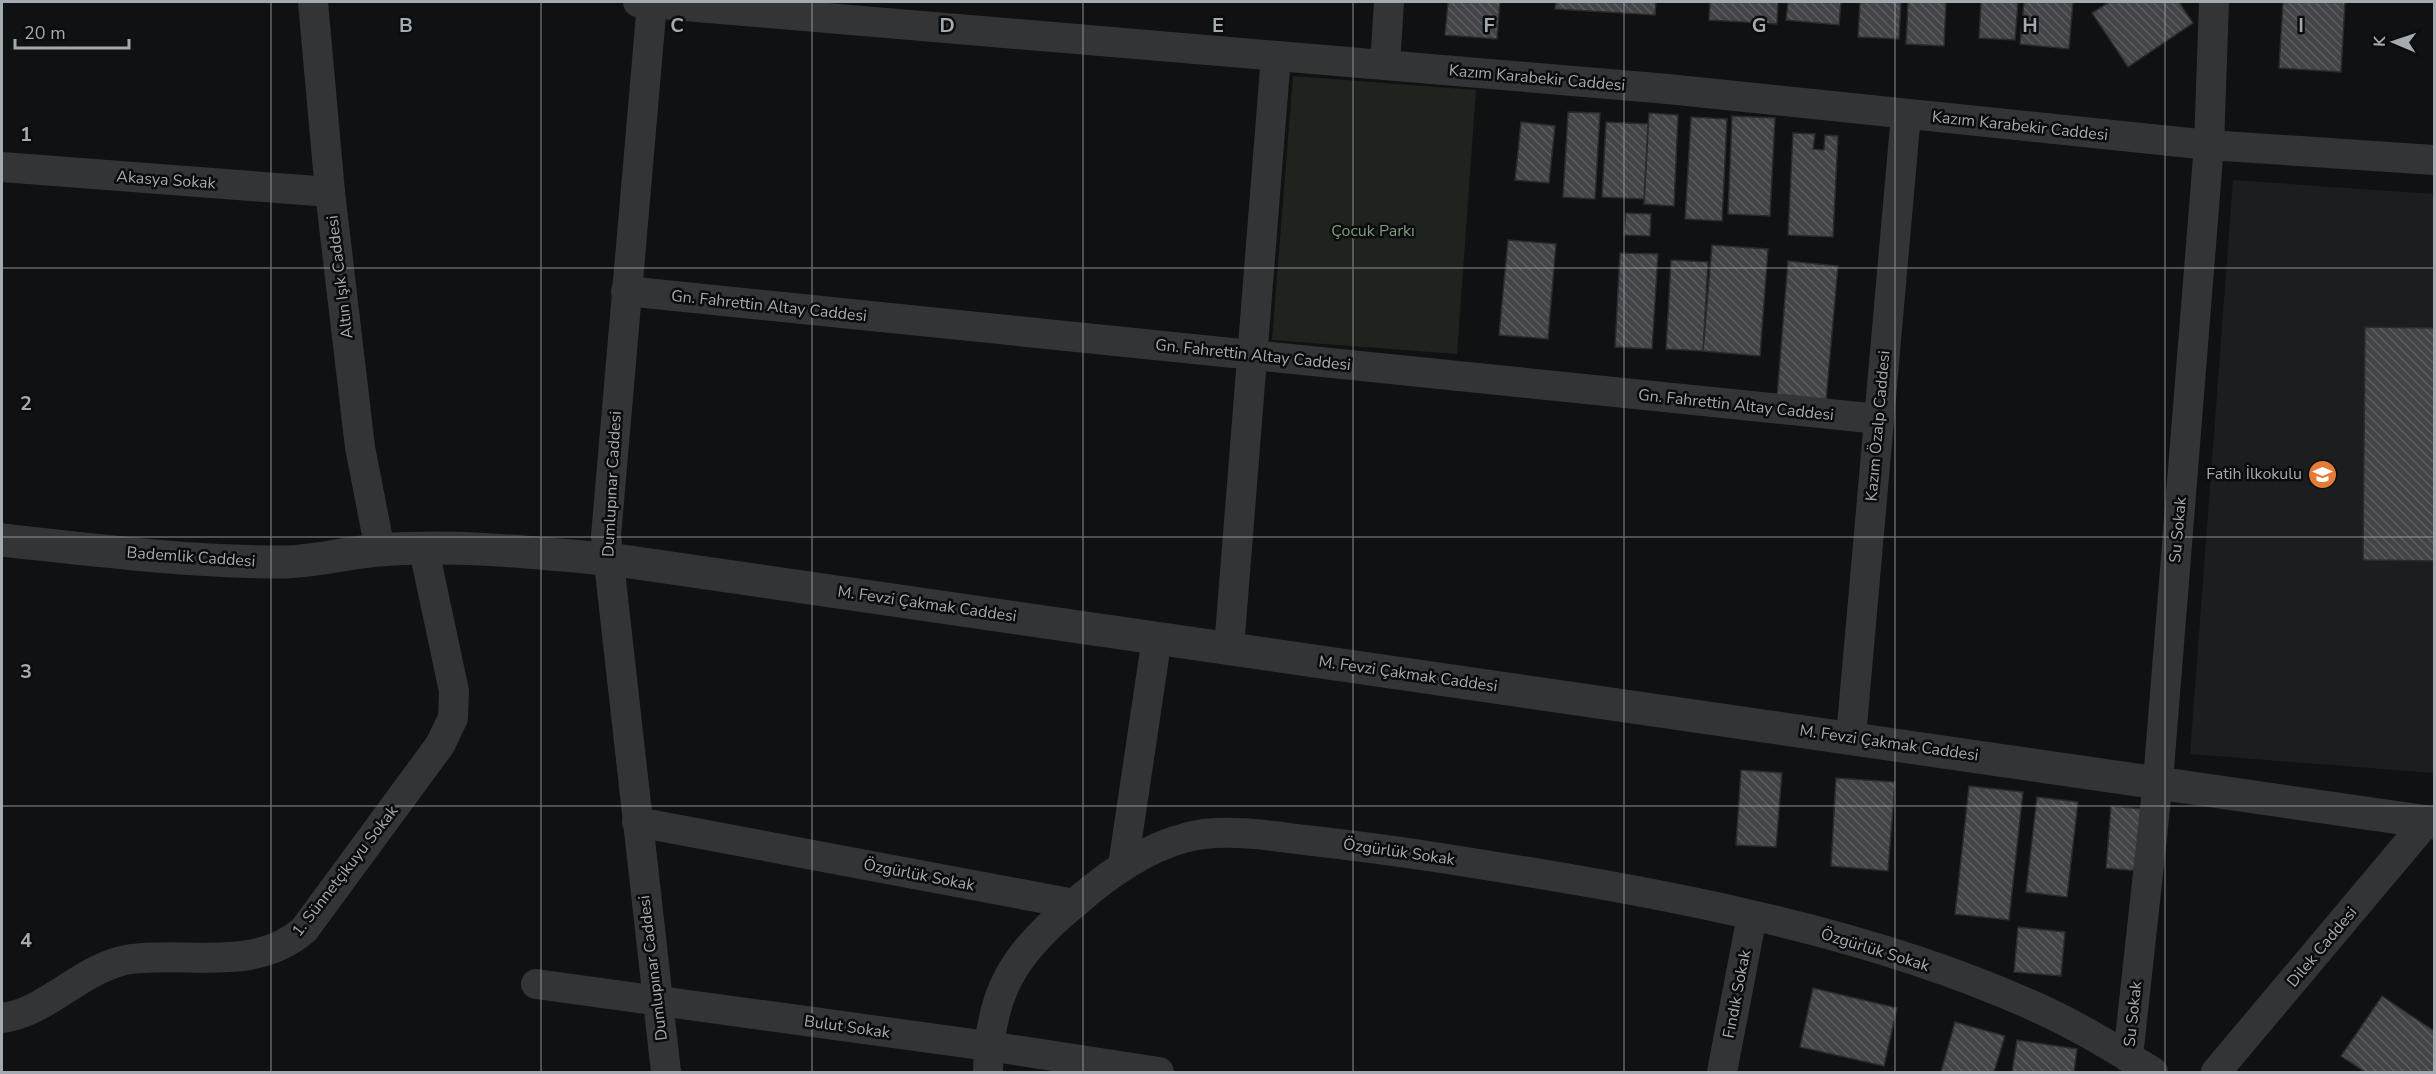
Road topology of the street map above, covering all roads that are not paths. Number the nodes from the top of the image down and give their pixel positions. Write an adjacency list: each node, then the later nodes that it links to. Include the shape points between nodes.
1 (314, 2): 11 (street, Altın Işık Caddesi)
2 (645, 2): 5 (street, Kazım Karabekir Caddesi); 12 (street, Dumlupınar Caddesi)
3 (1389, 2): 6 (street)
4 (2214, 2): 8 (street, Su Sokak)
5 (1276, 56): 6 (street, Kazım Karabekir Caddesi); 13 (street)
6 (1385, 65): 7 (street, Kazım Karabekir Caddesi)
7 (1906, 114): 8 (street, Kazım Karabekir Caddesi); 14 (street, Kazım Özalp Caddesi)
8 (2209, 146): 9 (street, Kazım Karabekir Caddesi); 22 (street, Su Sokak)
9 (2434, 160)
10 (2, 167): 11 (street, Akasya Sokak)
11 (330, 192): 17 (street, Altın Işık Caddesi, via 360,447)
12 (626, 291): 13 (street, Gn. Fahrettin Altay Caddesi); 18 (street, Dumlupınar Caddesi)
13 (1252, 355): 14 (street, Gn. Fahrettin Altay Caddesi); 20 (street)
14 (1879, 419): 21 (street, Kazım Özalp Caddesi)
15 (2, 540): 17 (street, Bademlik Caddesi, via 142,555 284,562)
16 (424, 549): 17 (street, M. Fevzi Çakmak Caddesi); 18 (street, M. Fevzi Çakmak Caddesi, via 535,552); 30 (street, 1. Sünnetçikuyu Sokak, via 454,691 453,718 440,745 304,930 292,940 244,956 152,958 113,964 81,978 26,1012)
17 (380, 550)
18 (606, 559): 19 (street, M. Fevzi Çakmak Caddesi); 23 (street, Dumlupınar Caddesi)
19 (1157, 638): 20 (street, M. Fevzi Çakmak Caddesi); 25 (street)
20 (1229, 648): 21 (street, M. Fevzi Çakmak Caddesi)
21 (1851, 737): 22 (street, M. Fevzi Çakmak Caddesi)
22 (2158, 782): 24 (street, M. Fevzi Çakmak Caddesi); 32 (street, Su Sokak)
23 (637, 822): 26 (street, Özgürlük Sokak); 29 (street, Dumlupınar Caddesi)
24 (2431, 822): 36 (street, Dilek Caddesi)
25 (1123, 866): 26 (street, Özgürlük Sokak); 27 (street, Özgürlük Sokak, via 1183,838 1220,833 1258,834 1530,872)
26 (1074, 904): 31 (street, via 1039,937 1008,979 993,1014)
27 (1752, 916): 32 (street, Özgürlük Sokak, via 1900,957 1976,983 2048,1012); 35 (street, Fındık Sokak)
28 (536, 984): 29 (street, Bulut Sokak)
29 (656, 1001): 31 (street, Bulut Sokak); 33 (street, Dumlupınar Caddesi)
30 (2, 1018)
31 (988, 1059): 34 (street, Bulut Sokak)
32 (2140, 1065)
33 (666, 1072)
34 (1159, 1072)
35 (1722, 1072)
36 (2216, 1072)

